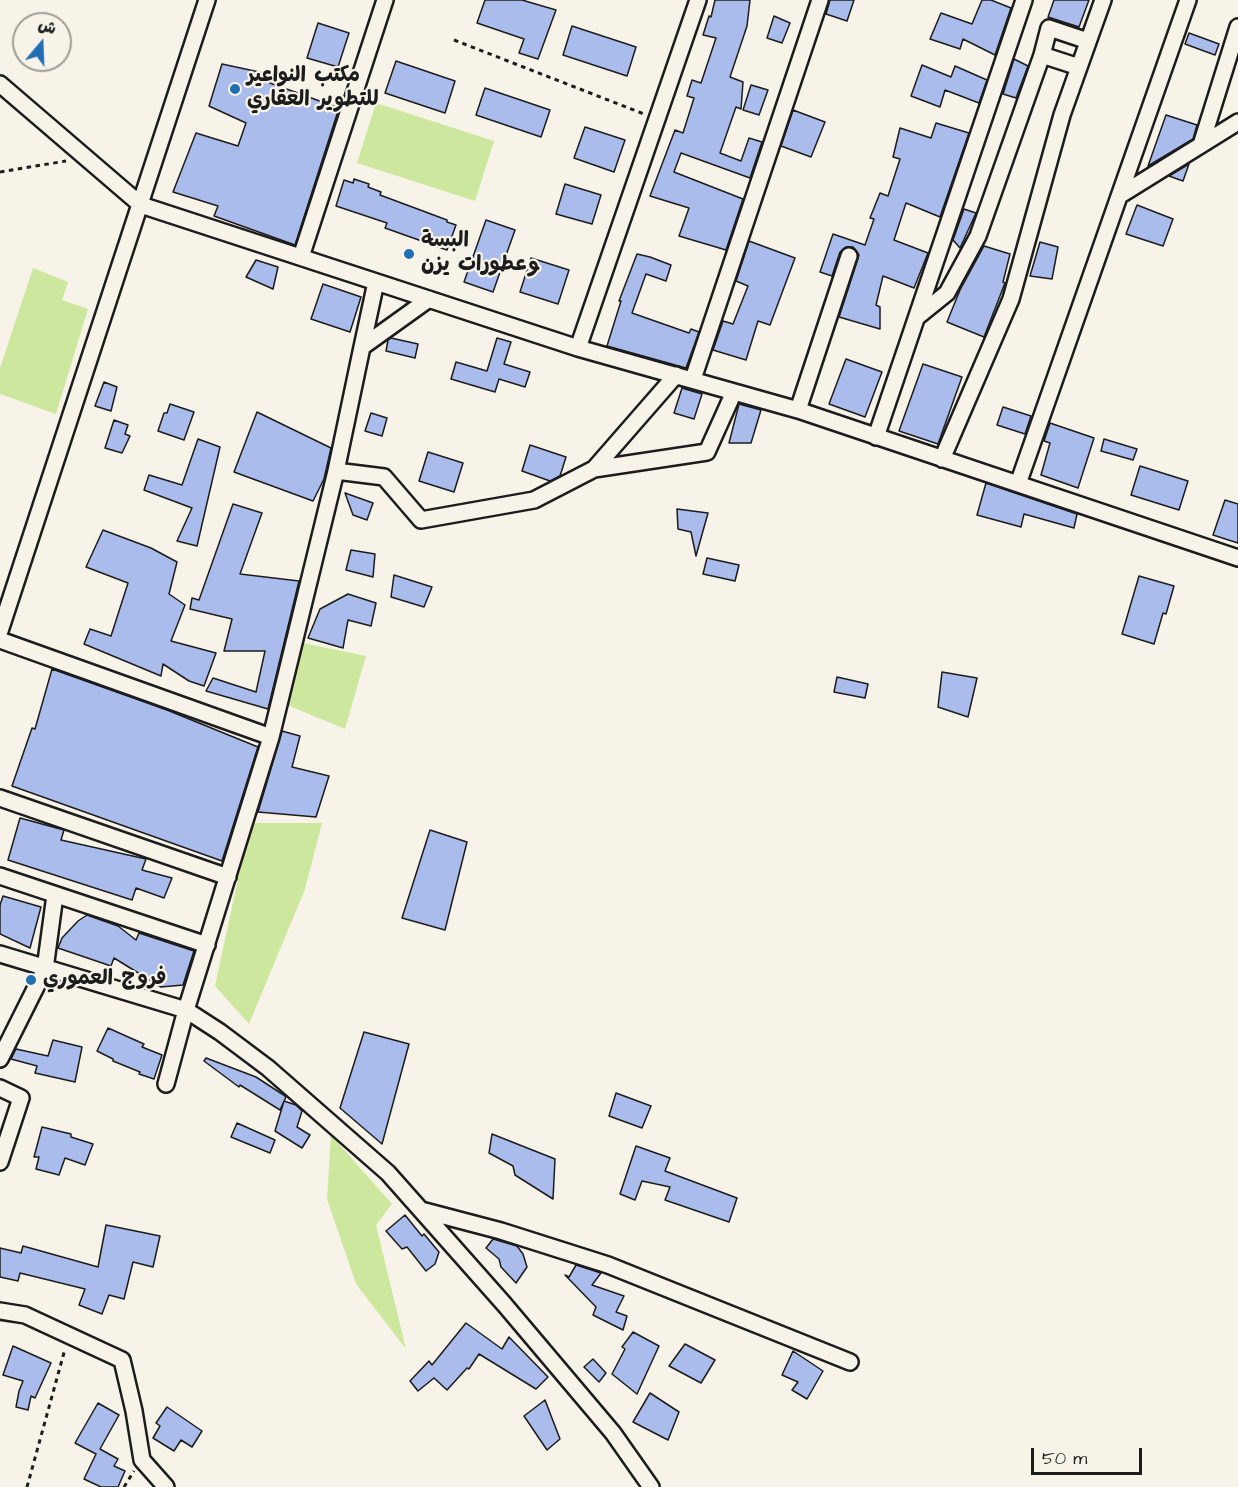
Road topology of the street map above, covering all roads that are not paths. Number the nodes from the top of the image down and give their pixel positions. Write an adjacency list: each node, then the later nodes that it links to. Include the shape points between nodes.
1 (207, 0): 16 (street)
2 (386, 0): 18 (street)
3 (698, 0): 23 (street)
4 (820, 0): 25 (street)
5 (1024, 0): 21 (street)
6 (1103, 0): 9 (street)
7 (1188, 0): 15 (street)
8 (1238, 27): 14 (street)
9 (1088, 41): 10 (street, via 1049,28); 11 (street)
10 (1042, 55): 11 (street); 21 (street, via 978,236 947,293)
11 (1079, 67): 29 (street, via 1011,299)
12 (0, 84): 16 (street)
13 (1238, 122): 14 (street)
14 (1201, 145): 15 (street)
15 (1119, 196): 32 (street)
16 (141, 204): 18 (street); 35 (street)
17 (849, 256): 27 (street)
18 (301, 257): 19 (street)
19 (376, 282): 20 (street); 22 (street)
20 (429, 299): 22 (street); 23 (street)
21 (916, 318): 28 (street)
22 (362, 347): 31 (street)
23 (578, 348): 24 (street)
24 (676, 375): 25 (street); 30 (street)
25 (693, 379): 26 (street)
26 (734, 392): 27 (street); 30 (street, via 707,452)
27 (798, 410): 28 (street)
28 (876, 437): 29 (street)
29 (942, 459): 32 (street)
30 (594, 470): 31 (street, via 534,500 422,520 384,477)
31 (336, 471): 38 (street)
32 (1018, 484): 33 (street)
33 (1238, 558)
34 (0, 578): 35 (street)
35 (15, 584): 36 (street)
36 (0, 631)
37 (0, 640): 38 (street)
38 (271, 737): 41 (street)
39 (0, 798): 41 (street)
40 (0, 876): 42 (street)
41 (228, 877): 43 (street)
42 (55, 895): 43 (street); 45 (street)
43 (207, 945): 46 (street)
44 (0, 954): 45 (street)
45 (45, 969): 46 (street); 47 (street)
46 (186, 1010): 48 (street); 51 (street, via 268,1068 388,1173)
47 (0, 1059)
48 (165, 1084)
49 (0, 1088): 50 (street, via 21,1098)
50 (0, 1162)
51 (420, 1209): 53 (street, via 608,1265); 55 (street, via 598,1416)
52 (0, 1311): 54 (street, via 25,1315 122,1360 141,1460)
53 (850, 1362)
54 (166, 1487)
55 (651, 1487)

